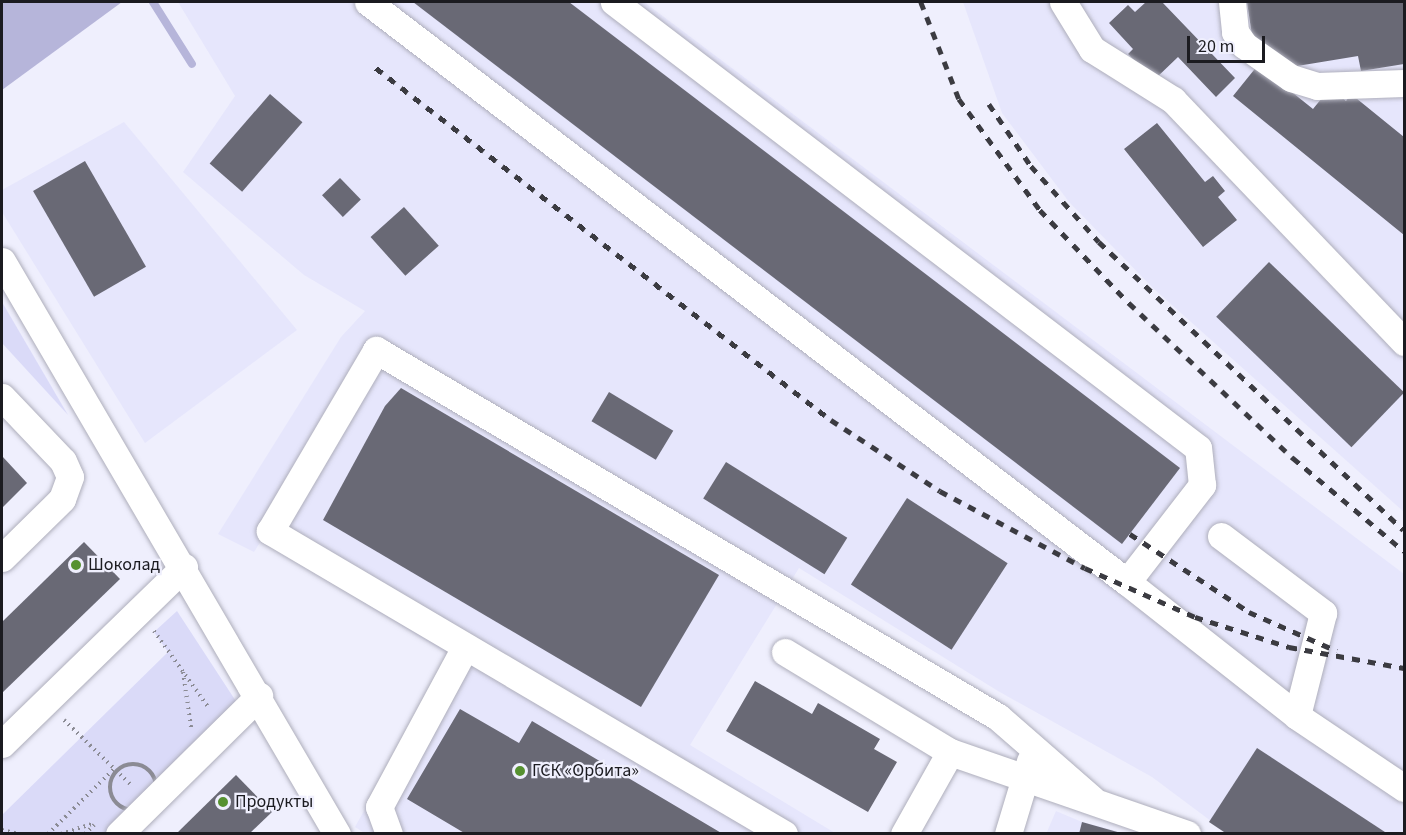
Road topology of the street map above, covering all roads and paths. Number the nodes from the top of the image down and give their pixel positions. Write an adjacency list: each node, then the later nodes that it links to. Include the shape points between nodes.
1 (368, 2): 12 (street)
2 (614, 2): 12 (street, via 1198,448 1202,485)
3 (1063, 2): 7 (street, via 1092,49 1173,100)
4 (1232, 2): 5 (street, via 1235,32 1244,45 1291,78 1317,86)
5 (1404, 83)
6 (2, 261): 11 (street)
7 (1404, 342)
8 (2, 396): 10 (street, via 63,460 70,477 62,499)
9 (1221, 536): 19 (street, via 1323,613)
10 (2, 558)
11 (184, 567): 13 (street); 17 (street)
12 (1127, 582): 19 (street)
13 (139, 611): 16 (path); 18 (street)
14 (465, 647): 23 (street, via 270,531 376,350 931,676); 37 (street, via 379,807); 38 (street)
15 (785, 652): 24 (street)
16 (182, 671): 20 (path); 21 (path)
17 (259, 696): 20 (street); 32 (street)
18 (45, 701): 22 (street); 25 (path)
19 (1297, 716): 27 (street)
20 (225, 730): 29 (street)
21 (192, 733)
22 (2, 744)
23 (1034, 745): 26 (street); 28 (street)
24 (950, 752): 26 (street); 39 (street)
25 (114, 769): 29 (path); 35 (path)
26 (1024, 777): 28 (street); 40 (street)
27 (1404, 789)
28 (1092, 799): 41 (street)
29 (150, 803): 30 (street)
30 (109, 827): 36 (path)
31 (2, 829): 33 (path); 34 (path)
32 (327, 829)
33 (6, 834)
34 (19, 834)
35 (48, 834)
36 (61, 834)
37 (388, 834)
38 (784, 834)
39 (904, 834)
40 (1008, 834)
41 (1187, 834)

